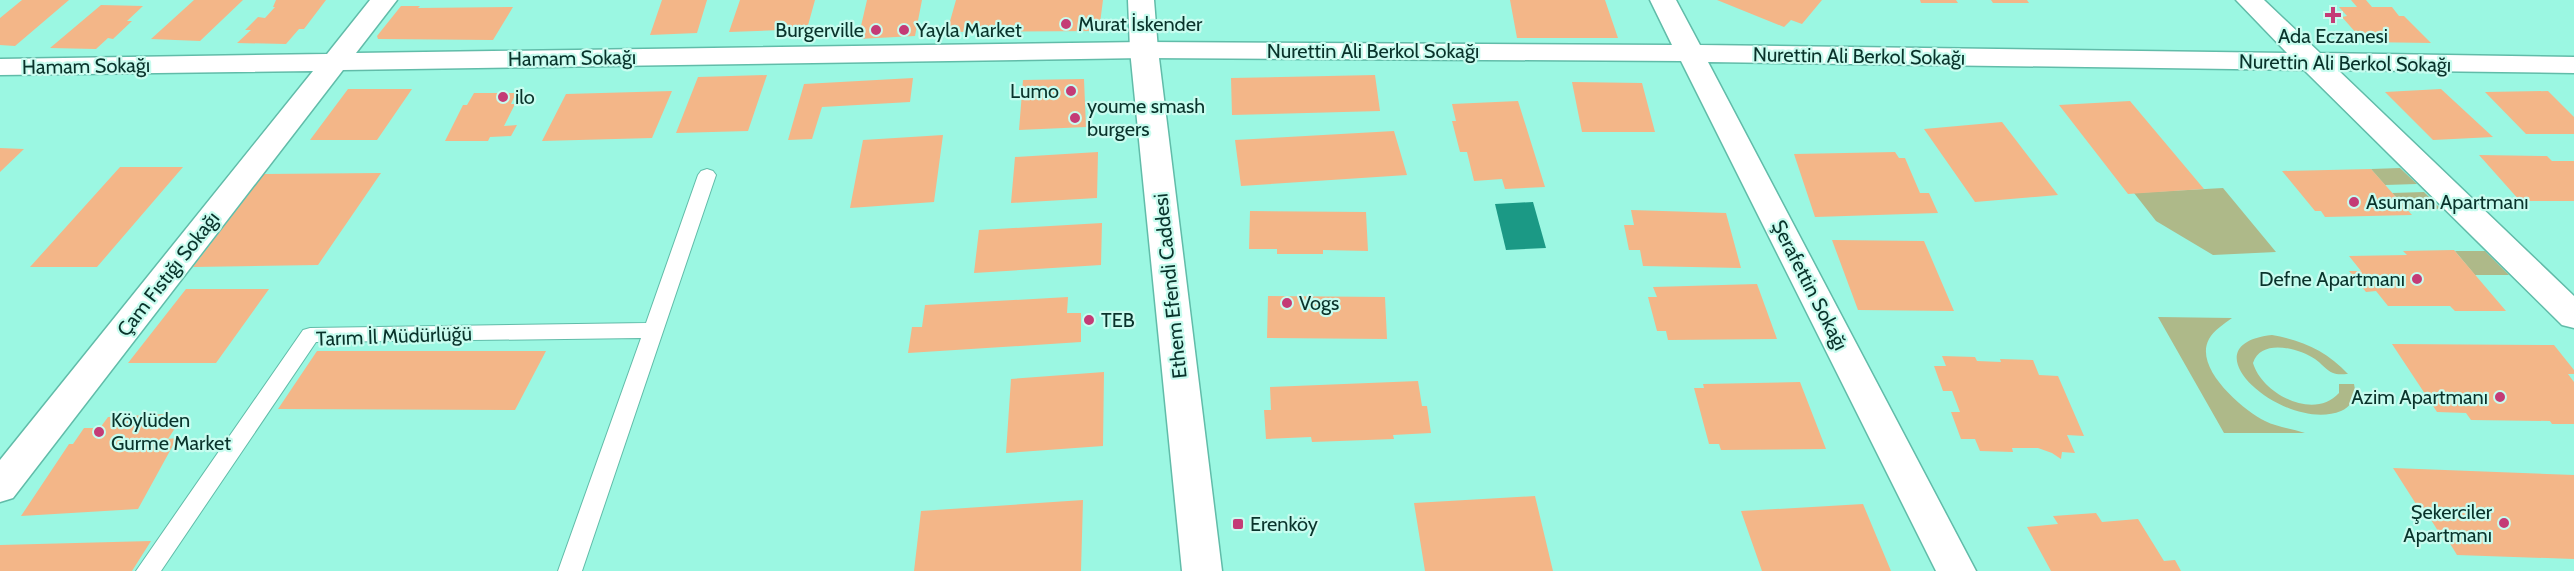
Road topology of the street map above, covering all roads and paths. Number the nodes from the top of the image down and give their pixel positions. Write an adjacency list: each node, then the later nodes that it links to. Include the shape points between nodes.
1 (384, 0): 7 (street, Çam Fıstığı Sokağı)
2 (1141, 0): 5 (street, Ethem Efendi Caddesi)
3 (1662, 0): 6 (street, Şerafettin Sokağı)
4 (2249, 0): 8 (street)
5 (1144, 50): 6 (street, Nurettin Ali Berkol Sokağı); 7 (street, Hamam Sokağı); 17 (street, Ethem Efendi Caddesi)
6 (1691, 53): 8 (street, Nurettin Ali Berkol Sokağı); 18 (street, Şerafettin Sokağı)
7 (335, 62): 10 (street, Hamam Sokağı); 14 (street, Çam Fıstığı Sokağı)
8 (2314, 63): 9 (street, Nurettin Ali Berkol Sokağı); 12 (street)
9 (2574, 65)
10 (0, 67)
11 (707, 176): 13 (lane)
12 (2574, 316)
13 (655, 330): 15 (lane, Tarım İl Müdürlüğü, via 310,335); 16 (lane)
14 (0, 487)
15 (148, 571)
16 (570, 571)
17 (1202, 571)
18 (1956, 571)

